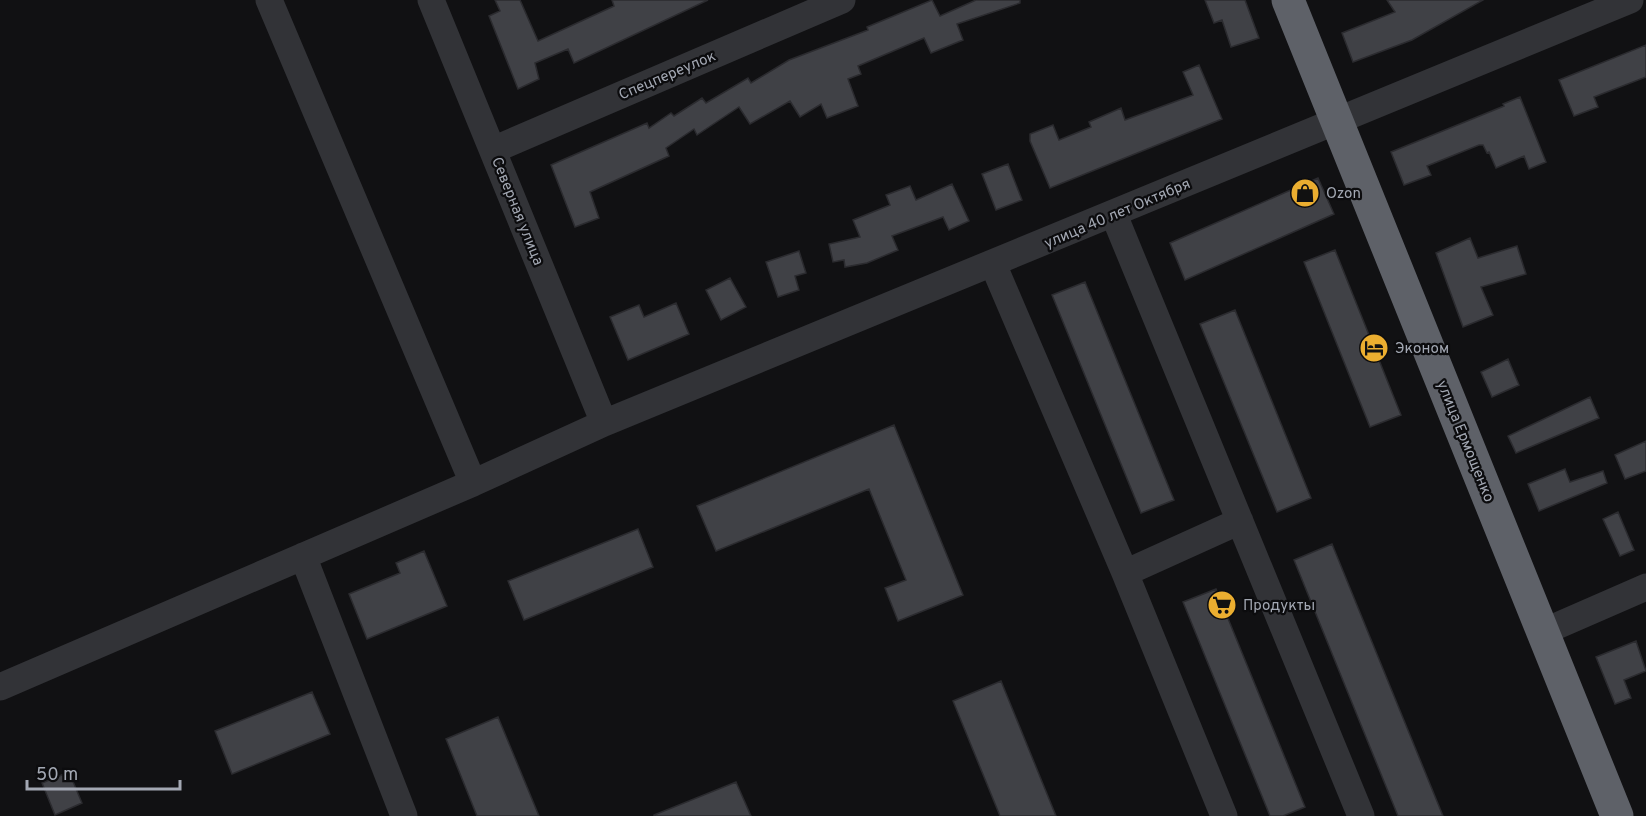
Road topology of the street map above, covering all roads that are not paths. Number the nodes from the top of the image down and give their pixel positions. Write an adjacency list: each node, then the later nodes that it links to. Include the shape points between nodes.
1 (269, 0): 11 (street)
2 (431, 0): 7 (street, Северная улица)
3 (842, 0): 7 (street, Спецпереулок)
4 (1288, 0): 6 (highway, улица Ермощенко)
5 (1630, 0): 6 (street, улица 40 лет Октября)
6 (1337, 121): 8 (street, улица 40 лет Октября); 16 (highway, улица Ермощенко)
7 (493, 150): 10 (street, Северная улица)
8 (1114, 214): 9 (street, улица 40 лет Октября); 12 (street)
9 (993, 264): 10 (street, улица 40 лет Октября); 14 (street)
10 (604, 423): 11 (street, улица 40 лет Октября)
11 (473, 483): 13 (street, улица 40 лет Октября)
12 (1240, 521): 14 (street); 20 (street)
13 (303, 556): 17 (street, улица 40 лет Октября); 18 (street)
14 (1125, 573): 19 (street)
15 (1646, 587): 16 (street)
16 (1543, 632): 21 (highway, улица Ермощенко)
17 (0, 687)
18 (404, 816)
19 (1224, 816)
20 (1361, 816)
21 (1617, 816)

